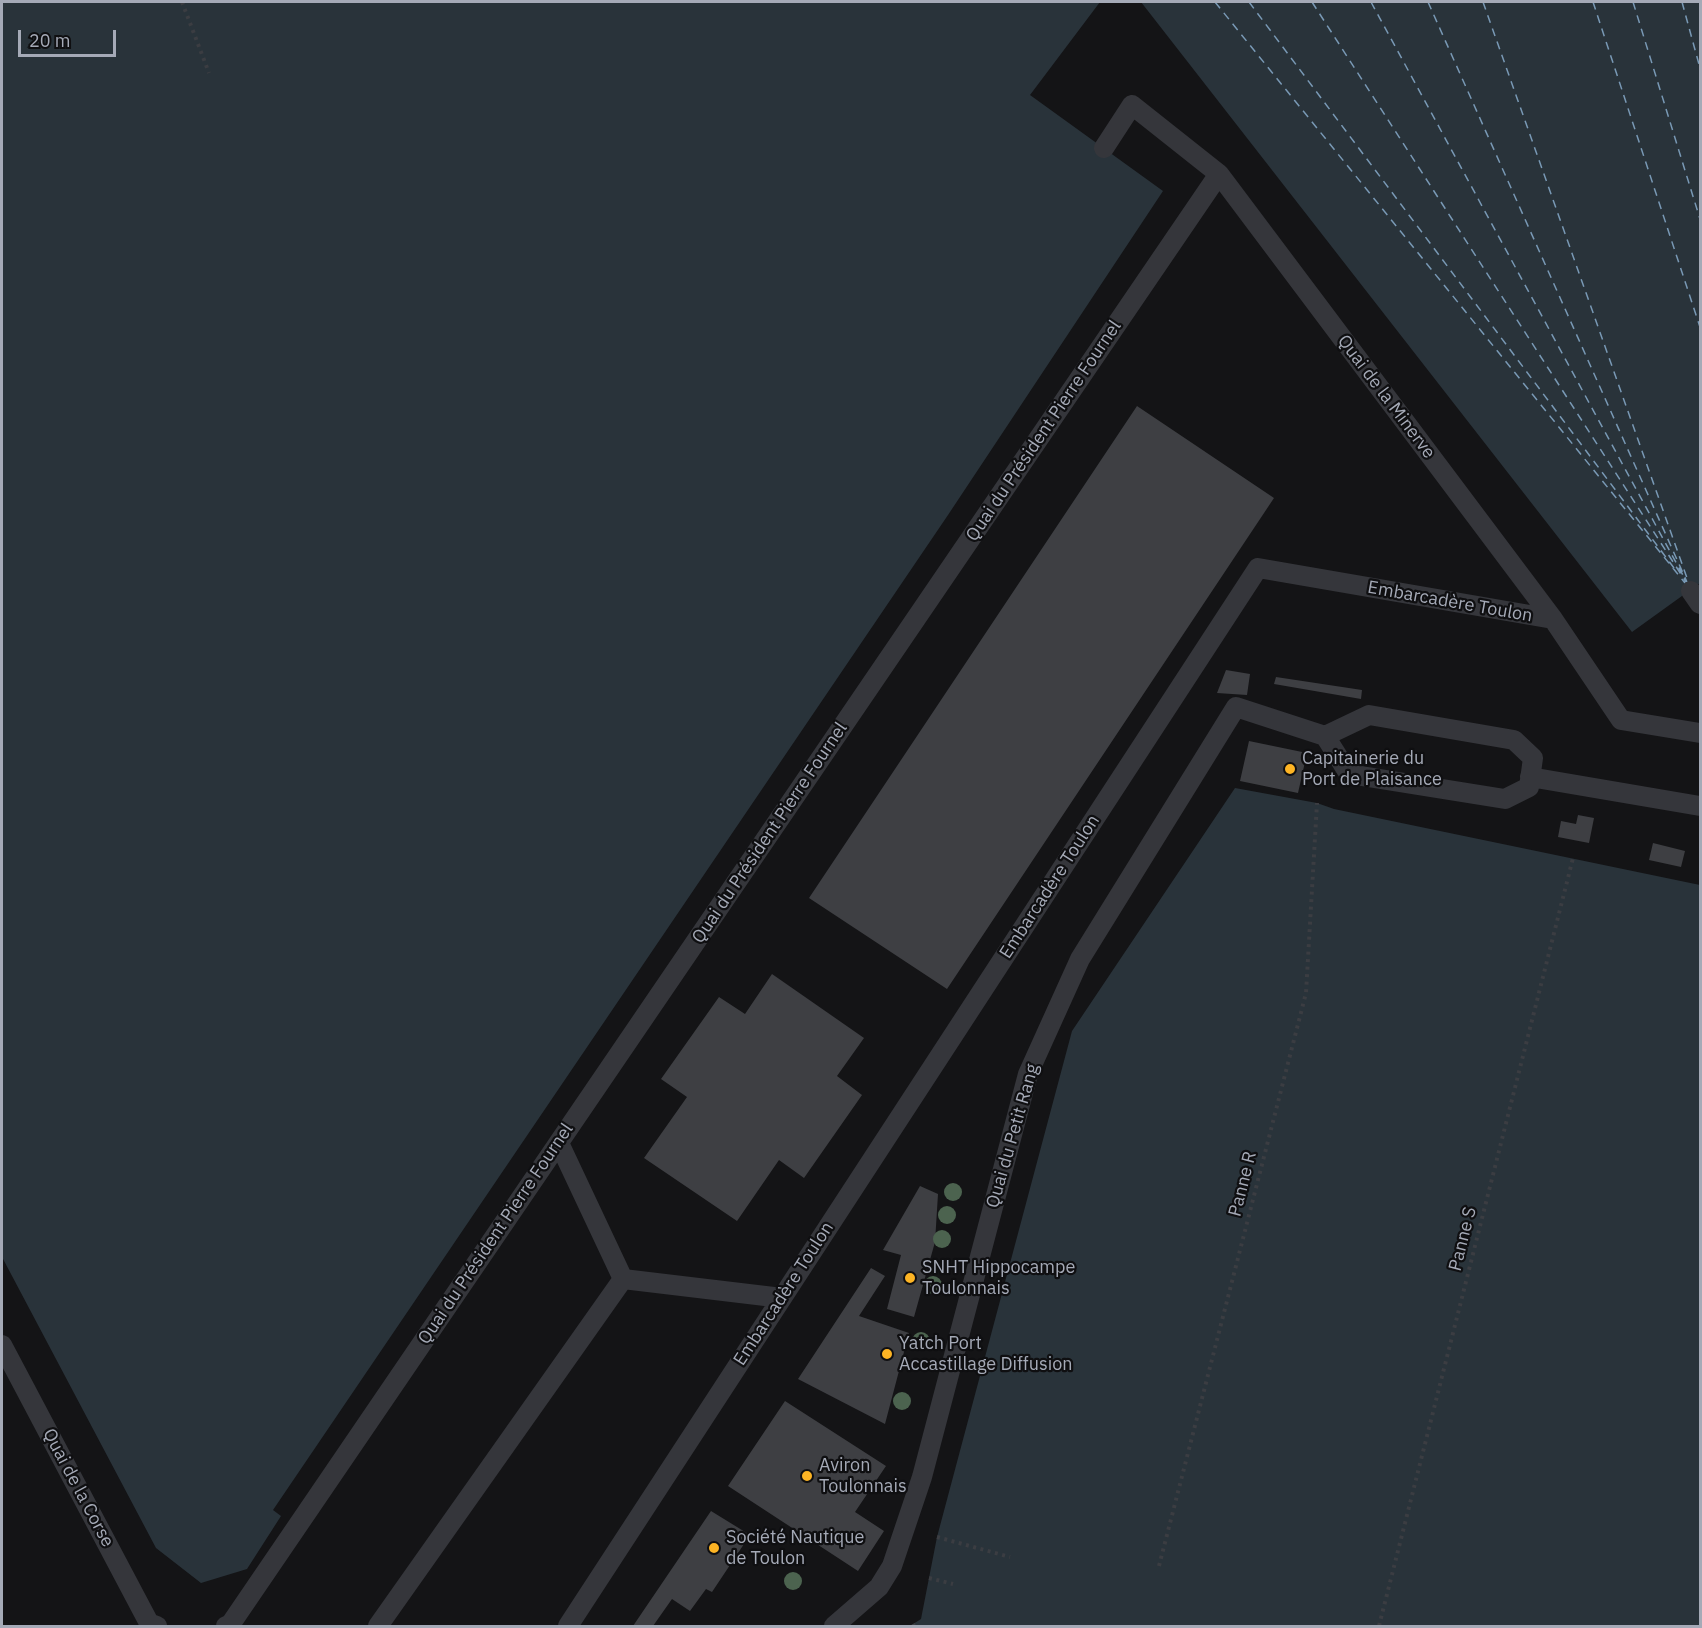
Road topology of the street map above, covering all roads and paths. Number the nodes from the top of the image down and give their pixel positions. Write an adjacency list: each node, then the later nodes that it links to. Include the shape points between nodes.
1 (182, 2): 2 (path)
2 (209, 73)
3 (1104, 148): 4 (lane, via 1132,105)
4 (1219, 174): 5 (lane, Quai de la Minerve); 12 (lane, Quai du Président Pierre Fournel)
5 (1553, 619): 6 (lane, Embarcadère Toulon, via 1621,720); 14 (lane, Embarcadère Toulon, via 1258,568)
6 (1701, 733)
7 (1324, 736): 8 (lane, via 1349,774 1505,799 1529,787); 8 (lane, via 1369,715 1514,740 1533,758); 25 (lane, Quai du Petit Rang, via 1236,707 1080,959 1028,1074 922,1477 892,1566 879,1587)
8 (1530, 777): 10 (lane)
9 (1317, 803): 18 (path, Panne R, via 1306,993)
10 (1701, 806)
11 (1573, 858): 26 (path, Panne S)
12 (559, 1143): 13 (lane); 22 (lane, Quai du Président Pierre Fournel)
13 (623, 1279): 14 (lane); 23 (lane)
14 (782, 1298): 24 (lane, Embarcadère Toulon)
15 (2, 1346): 21 (lane, Quai de la Corse, via 149,1623)
16 (937, 1537): 17 (path)
17 (1010, 1557)
18 (1159, 1566)
19 (929, 1578): 20 (path)
20 (954, 1584)
21 (157, 1626)
22 (228, 1626)
23 (378, 1626)
24 (568, 1626)
25 (834, 1626)
26 (1378, 1626)

